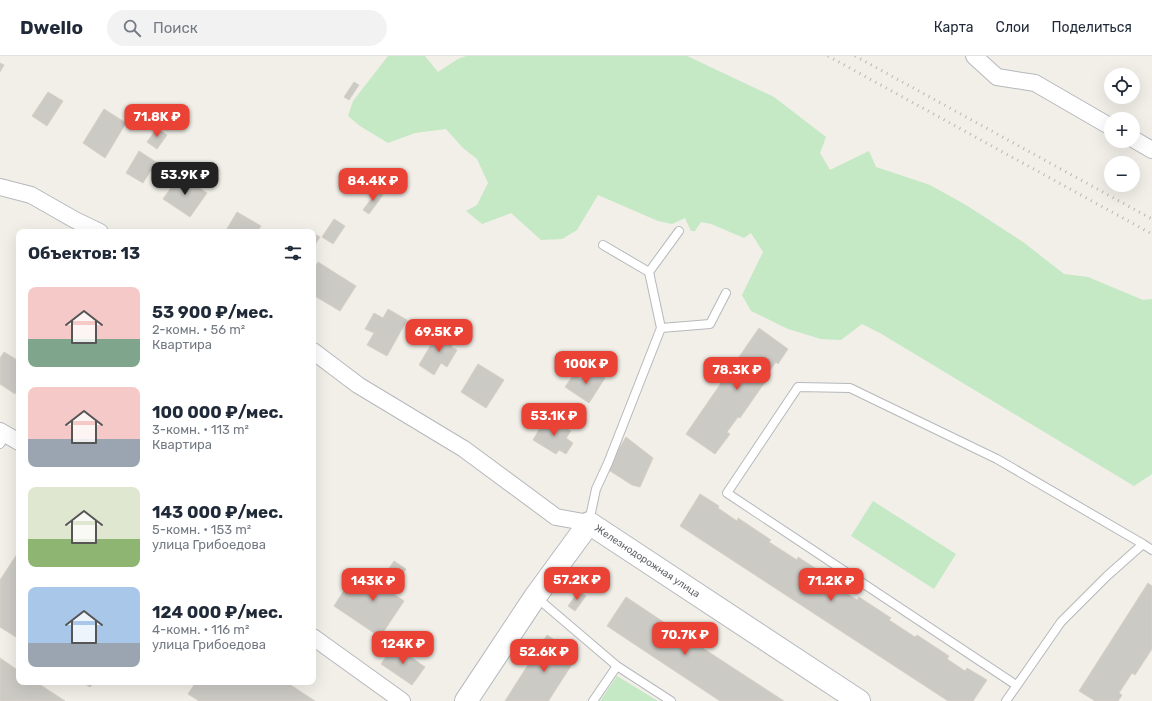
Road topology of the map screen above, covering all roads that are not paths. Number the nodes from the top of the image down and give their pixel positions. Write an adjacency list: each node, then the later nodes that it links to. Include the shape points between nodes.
1 (974, 56): 2 (street, via 997,77 1035,83)
2 (1104, 123)
3 (1140, 143): 4 (street)
4 (1152, 150)
5 (0, 187): 6 (street, via 32,195)
6 (94, 229)
7 (679, 231): 9 (lane)
8 (603, 246): 9 (lane)
9 (649, 272): 11 (lane)
10 (726, 293): 11 (lane, via 710,324)
11 (661, 328): 13 (lane, via 596,489)
12 (316, 353): 13 (street, Железнодорожная улица, via 358,385 464,448 556,517)
13 (589, 523): 16 (main road); 24 (main road, Железнодорожная улица)
14 (1144, 544): 15 (lane); 19 (lane, via 1060,622); 19 (lane, via 997,459 850,388 798,387 727,493)
15 (1152, 550)
16 (535, 597): 18 (lane); 21 (main road)
17 (316, 639): 20 (street)
18 (617, 666): 22 (lane); 23 (lane)
19 (1016, 685): 25 (lane)
20 (402, 701)
21 (466, 701)
22 (593, 701)
23 (671, 701)
24 (859, 701)
25 (1006, 701)

